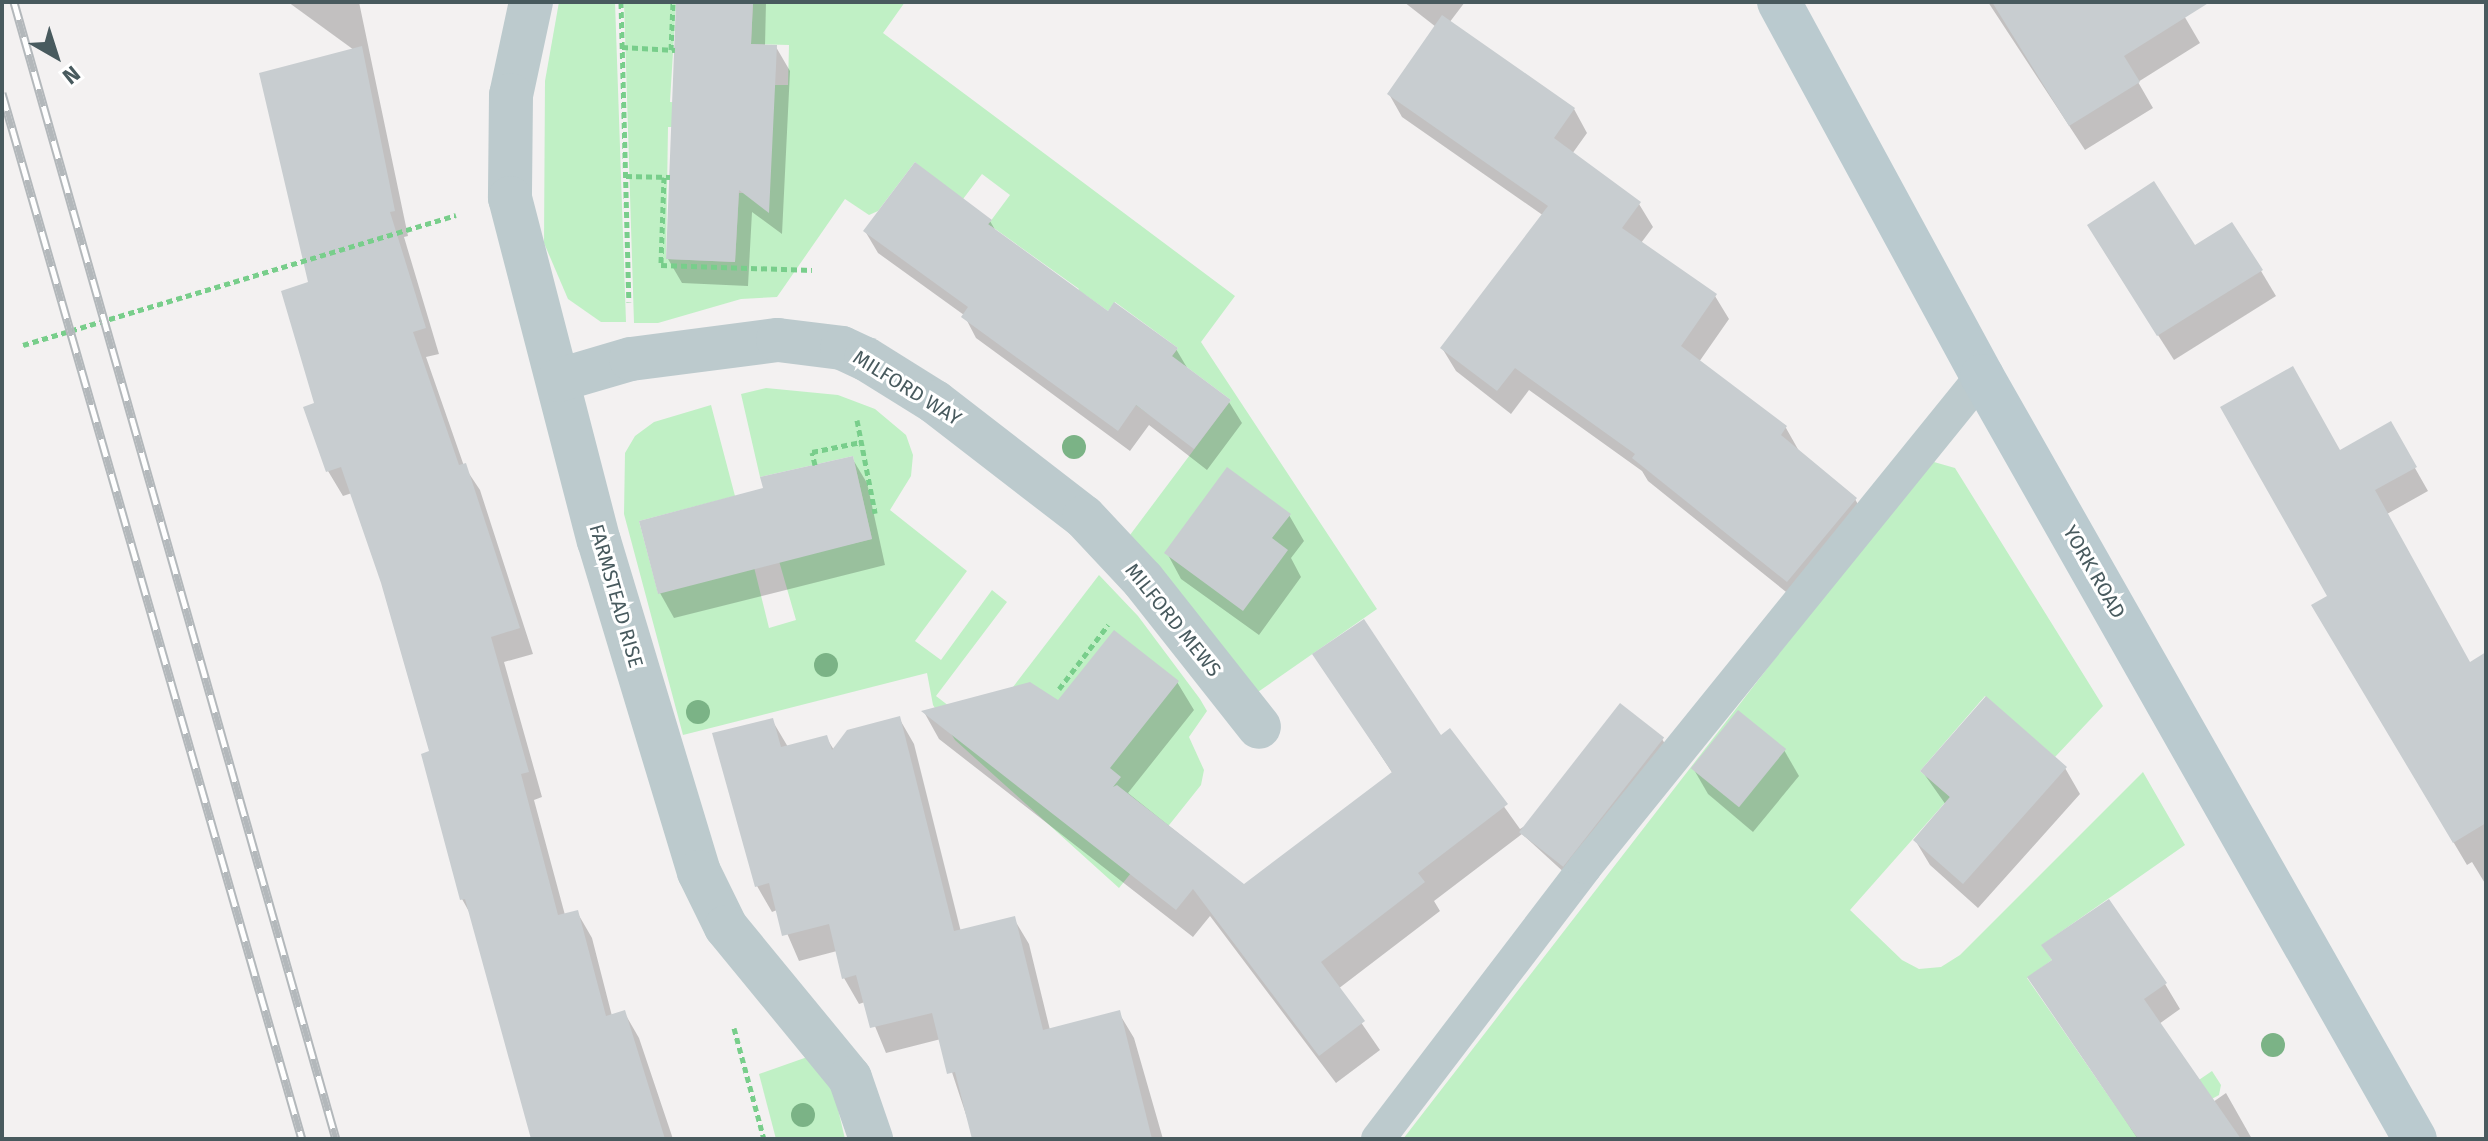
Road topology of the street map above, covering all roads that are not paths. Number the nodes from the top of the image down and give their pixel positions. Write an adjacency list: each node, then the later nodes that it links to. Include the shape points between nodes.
1 (531, 2): 4 (street, FARMSTEAD RISE, via 511,95 510,198)
2 (1779, 2): 3 (street, YORK ROAD)
3 (1982, 376): 8 (lane, via 1585,867); 9 (street, YORK ROAD)
4 (559, 380): 5 (street, MILFORD WAY, via 631,359 778,340 842,348 935,402); 7 (street, FARMSTEAD RISE, via 599,541 697,868 726,927 850,1078)
5 (1084, 517): 6 (street, MILFORD MEWS, via 1143,580)
6 (1259, 727)
7 (871, 1139)
8 (1378, 1139)
9 (2415, 1139)

